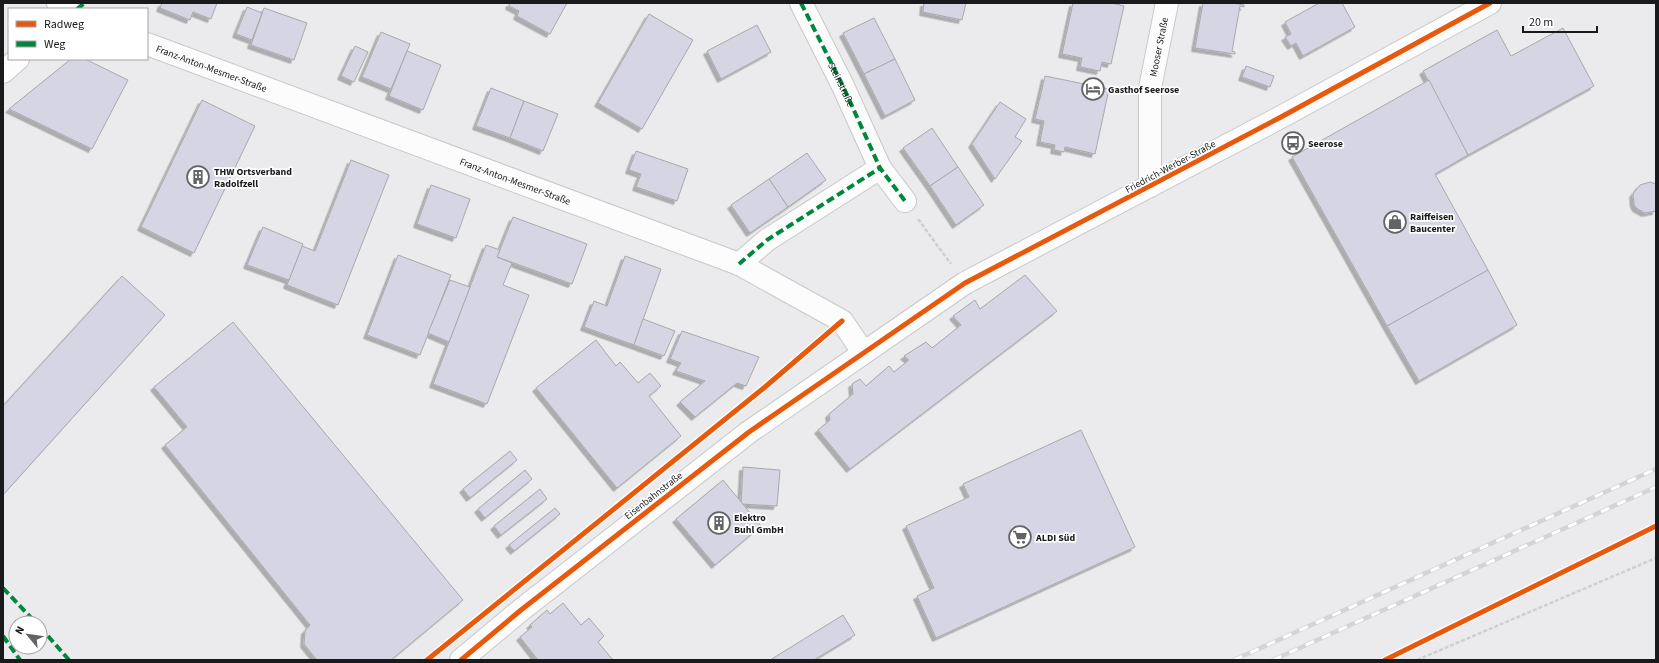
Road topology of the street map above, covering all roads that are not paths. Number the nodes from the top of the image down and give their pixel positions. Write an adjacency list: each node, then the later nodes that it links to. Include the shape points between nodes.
1 (800, 3): 7 (street, Steinstraße)
2 (1167, 3): 8 (street, Mooser Straße, via 1150,88)
3 (1490, 3): 8 (street, Friedrich-Werber-Straße)
4 (148, 44): 10 (street, Franz-Anton-Mesmer-Straße)
5 (17, 60): 6 (street)
6 (3, 72)
7 (880, 168): 9 (street, Steinstraße); 10 (street, via 767,240)
8 (1150, 186): 11 (street, Friedrich-Werber-Straße, via 965,283)
9 (905, 201)
10 (739, 264): 11 (street, Franz-Anton-Mesmer-Straße, via 842,321)
11 (863, 352): 12 (street, Eisenbahnstraße, via 749,432)
12 (461, 660)

